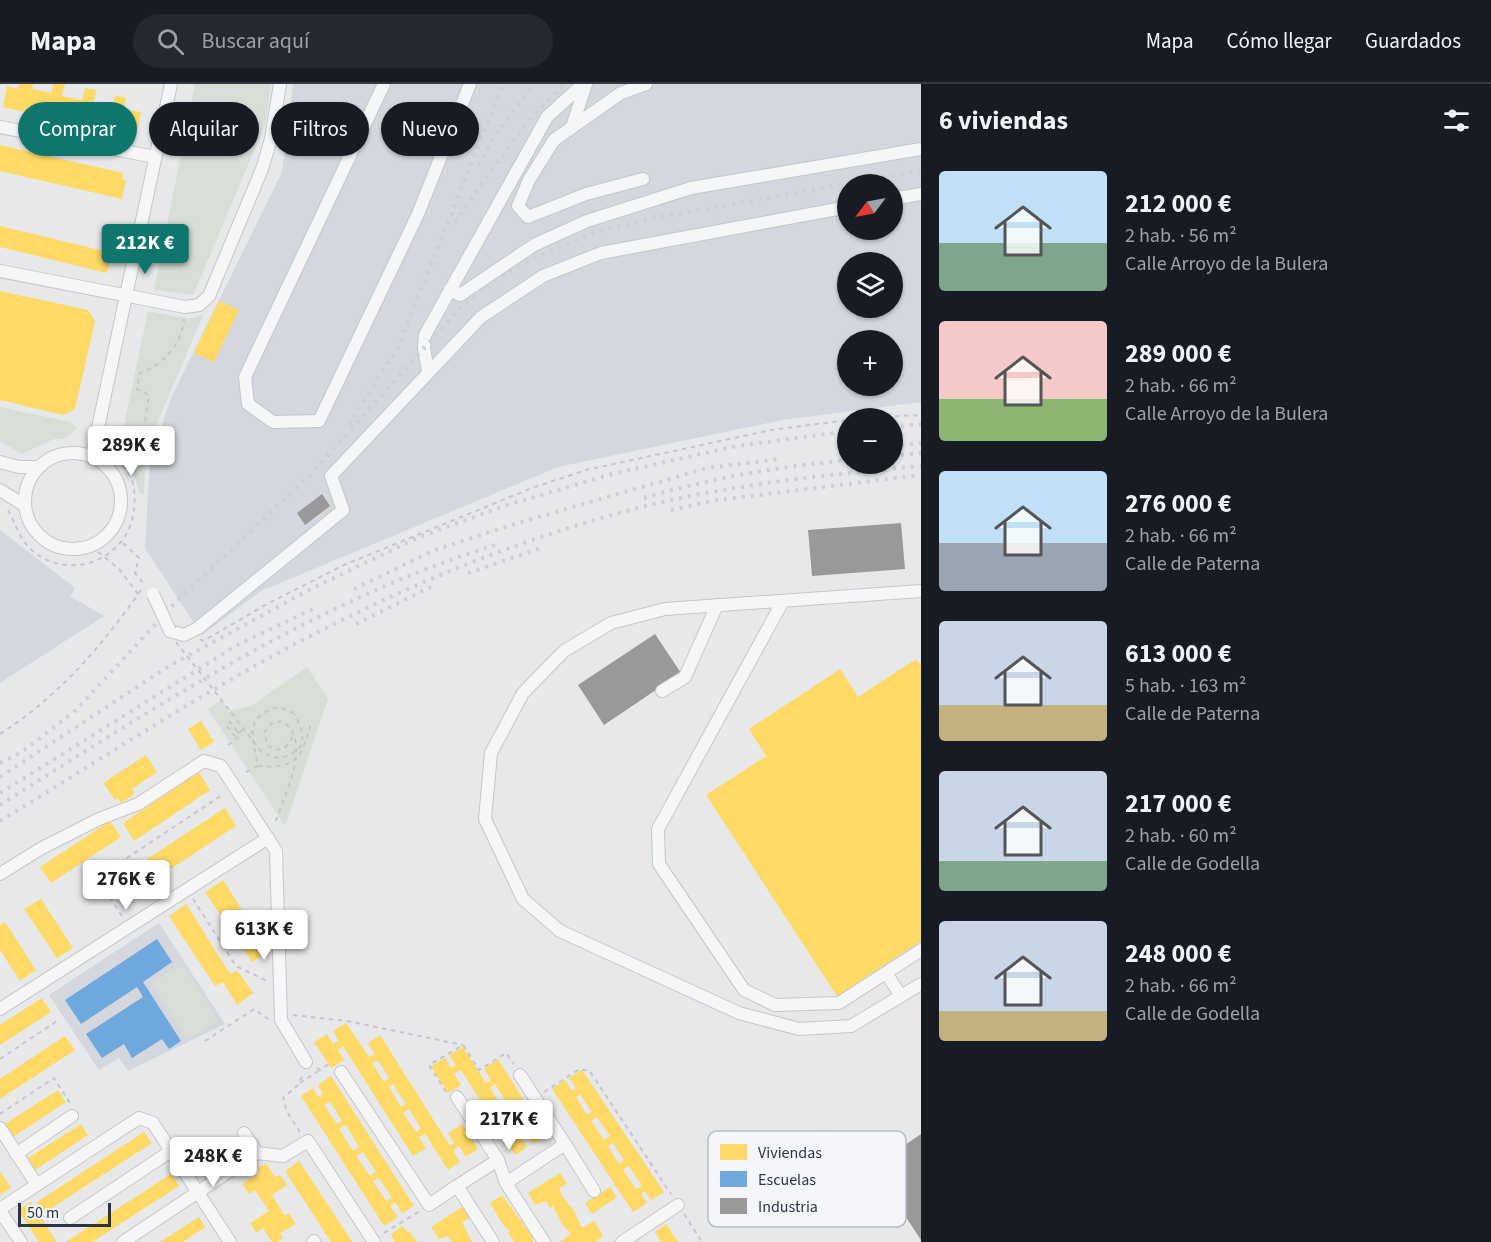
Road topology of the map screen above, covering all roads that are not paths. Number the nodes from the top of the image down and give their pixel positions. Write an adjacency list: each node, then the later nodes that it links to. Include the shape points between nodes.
1 (171, 84): 10 (street)
2 (280, 84): 17 (street, via 271,139 209,296 199,305 185,308)
3 (384, 84): 4 (street, via 245,377 248,404 273,422 319,421 418,214)
4 (470, 84)
5 (584, 84): 8 (street); 16 (street, via 547,117)
6 (646, 84): 8 (street, via 621,93)
7 (0, 127): 10 (street)
8 (572, 127): 11 (street, via 554,140 529,180 518,206 528,217 586,194)
9 (921, 149): 16 (street, via 691,188 587,221 534,245 460,295)
10 (155, 157): 17 (street)
11 (643, 179)
12 (921, 194): 13 (street)
13 (903, 197)
14 (837, 209): 18 (street, via 623,249 543,276 481,317)
15 (0, 271): 17 (street)
16 (450, 289): 18 (street, via 425,334)
17 (125, 296): 19 (street)
18 (428, 371): 24 (street, bridge, via 331,476 343,510 190,632 170,633)
19 (92, 456): 21 (street, via 63,453); 23 (street, via 116,478 121,494 121,510 105,538 76,550 61,548 36,532)
20 (0, 462): 21 (street)
21 (38, 468): 23 (street, via 25,491)
22 (0, 490): 23 (street)
23 (24, 505)
24 (149, 590)
25 (921, 591): 26 (street)
26 (783, 601): 27 (street); 32 (street, via 658,829 659,864 744,990 775,1005 839,1003)
27 (717, 605): 28 (street, via 686,677); 34 (street, via 665,609 611,623 564,651 523,693 491,753 485,819 523,900 560,931 739,1012 799,1029 851,1026)
28 (662, 691)
29 (268, 838): 30 (street, via 221,765 204,761 138,804 89,824); 35 (street); 36 (street, via 276,851 281,1020)
30 (0, 874)
31 (921, 950): 32 (street)
32 (886, 973): 34 (street)
33 (921, 984): 34 (street)
34 (901, 996)
35 (0, 1009)
36 (306, 1062)
37 (341, 1072): 50 (street, via 429,1205)
38 (520, 1075): 43 (street)
39 (458, 1097): 47 (street)
40 (72, 1116): 46 (street)
41 (0, 1128): 46 (street)
42 (244, 1133): 45 (street)
43 (565, 1144): 48 (street); 51 (street)
44 (171, 1151): 49 (street, via 153,1123 139,1118); 52 (street); 55 (street)
45 (257, 1153): 52 (street); 60 (street, via 283,1156 308,1141)
46 (16, 1154): 49 (street)
47 (498, 1160): 48 (street); 50 (street)
48 (506, 1183): 62 (street)
49 (37, 1185): 54 (street)
50 (457, 1186): 61 (street)
51 (594, 1191)
52 (198, 1192): 57 (street); 59 (street)
53 (678, 1205): 56 (street)
54 (0, 1210): 58 (street)
55 (70, 1218)
56 (641, 1237): 63 (street)
57 (225, 1240)
58 (21, 1242)
59 (123, 1242)
60 (374, 1242)
61 (493, 1242)
62 (544, 1242)
63 (622, 1242)

